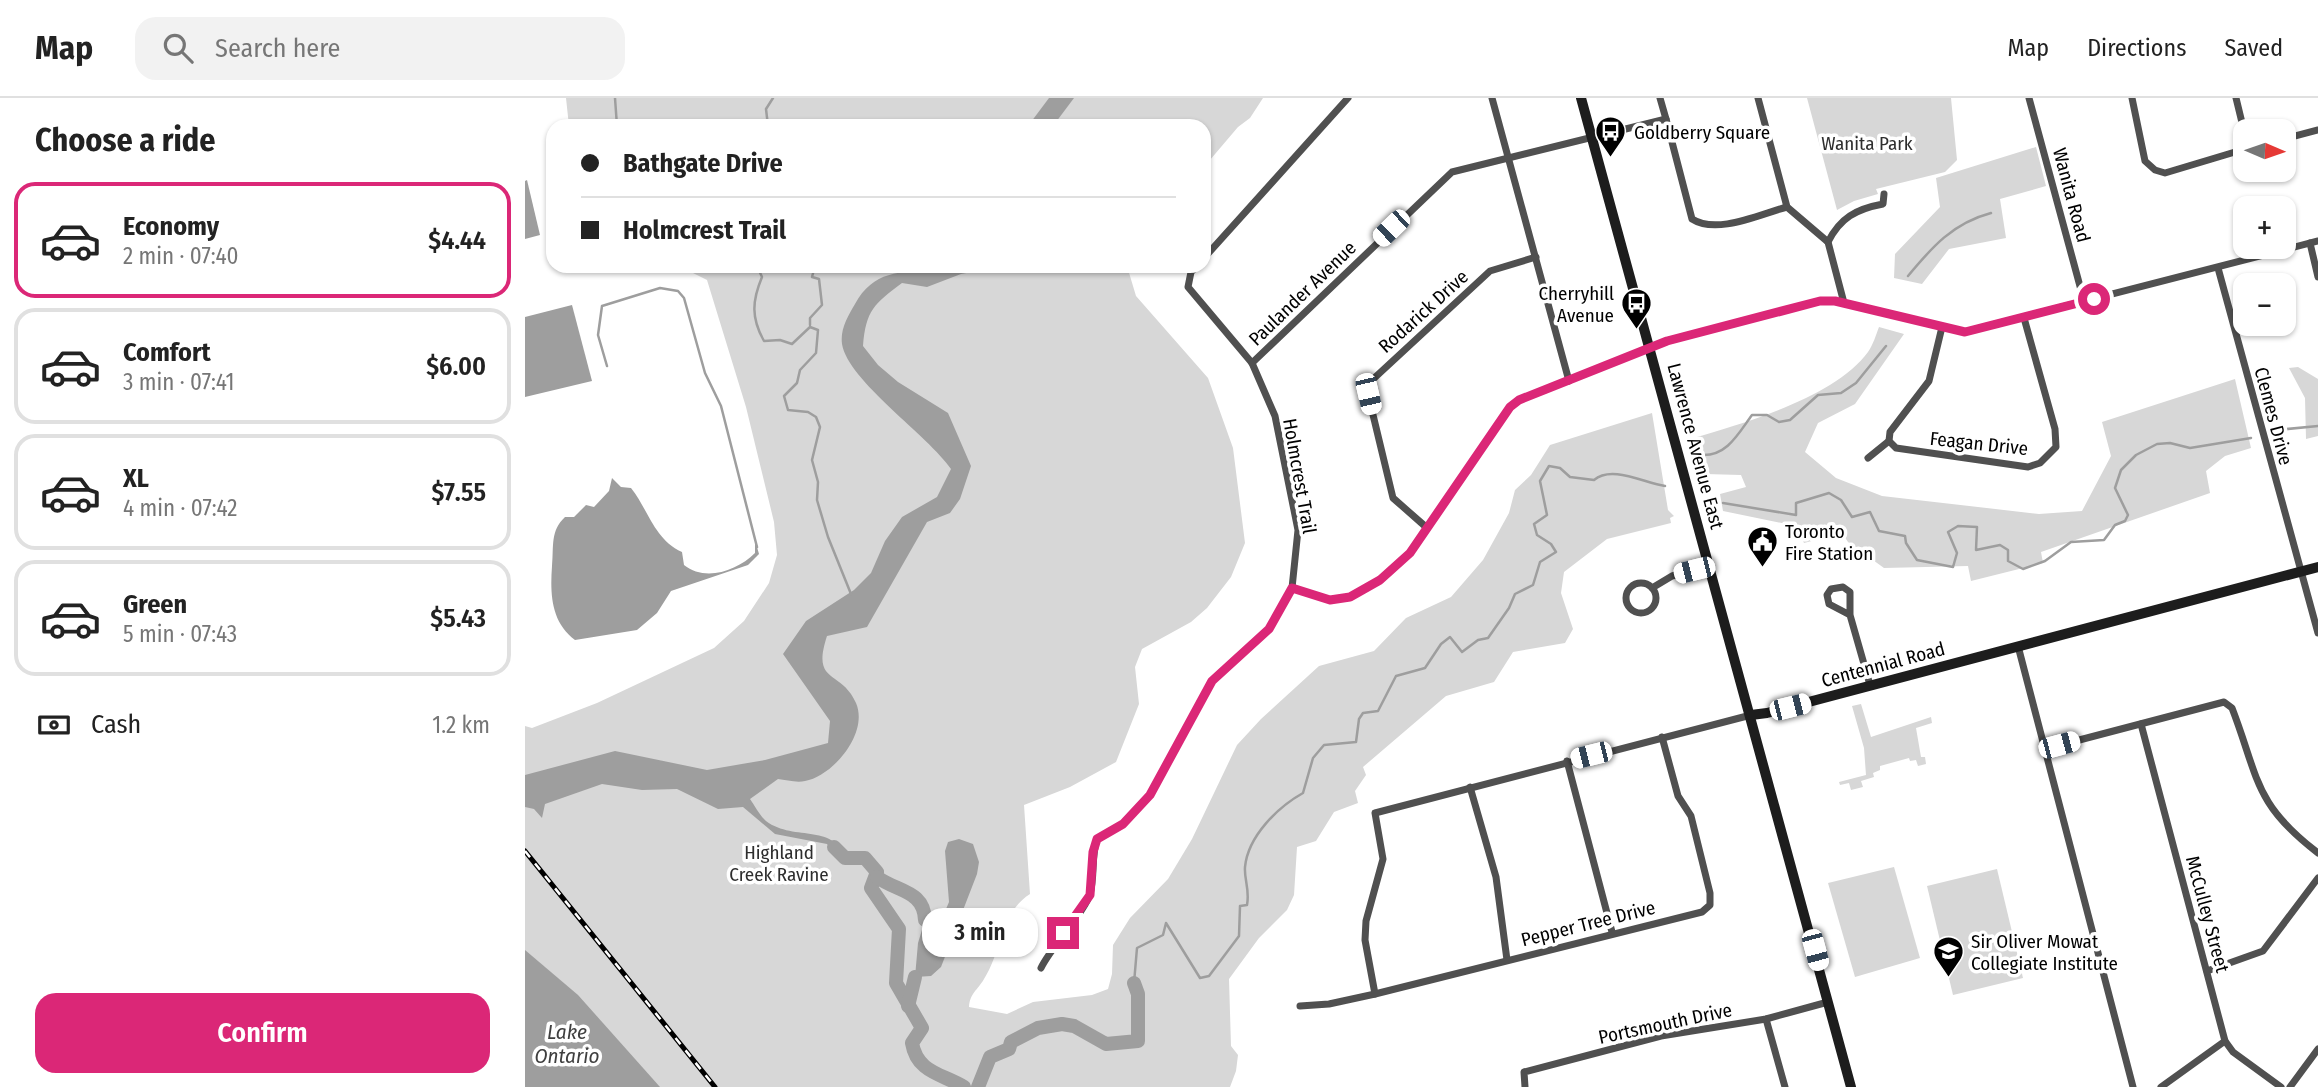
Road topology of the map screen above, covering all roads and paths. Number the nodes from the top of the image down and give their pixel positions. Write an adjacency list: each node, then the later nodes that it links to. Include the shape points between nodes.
1 (1348, 98): 20 (street)
2 (1492, 98): 15 (street)
3 (1581, 98): 12 (main road, Lawrence Avenue East)
4 (1660, 98): 9 (street)
5 (1758, 98): 17 (street)
6 (2029, 98): 25 (street, Wanita Road)
7 (2132, 98): 14 (street, via 2145,161 2155,170 2165,173)
8 (2236, 98): 10 (street)
9 (1666, 119): 12 (street); 17 (street, via 1692,219 1703,226 1718,225)
10 (2241, 119)
11 (2318, 130): 13 (street)
12 (1592, 136): 15 (street, Paulander Avenue); 29 (main road, Lawrence Avenue East)
13 (2296, 136)
14 (2233, 153)
15 (1508, 156): 21 (street); 30 (street, Paulander Avenue, via 1452,172)
16 (1884, 194): 18 (street, via 1882,204 1855,210 1844,219)
17 (1787, 207): 18 (street)
18 (1828, 242): 26 (street)
19 (2314, 242): 22 (street); 24 (street)
20 (1211, 250)
21 (1536, 257): 31 (street); 34 (street, Rodarick Drive, via 1490,271 1370,382 1368,394 1393,498)
22 (2218, 268): 25 (street); 37 (street, Clemes Drive)
23 (1191, 273): 30 (street, Holmcrest Trail, via 1188,287)
24 (2318, 277)
25 (2084, 301): 27 (street)
26 (1844, 303): 28 (street); 29 (street, via 1820,301)
27 (2024, 318): 28 (street, via 1965,332); 32 (street, Feagan Drive, via 2055,429 2056,447 2040,463 2004,465 1896,448)
28 (1942, 327): 32 (street, Feagan Drive, via 1929,381 1890,432)
29 (1651, 347): 31 (street); 35 (main road, Lawrence Avenue East)
30 (1252, 363): 39 (street, Holmcrest Trail, via 1275,416 1299,530)
31 (1569, 380): 34 (street, via 1510,407)
32 (1889, 441): 33 (street, Feagan Drive)
33 (1868, 458)
34 (1426, 527): 39 (street, via 1410,553 1380,580 1350,597 1330,600)
35 (1710, 566): 38 (street, via 1672,576); 44 (main road, Lawrence Avenue East)
36 (2318, 567): 37 (main road, Centennial Road)
37 (2301, 572): 41 (street, Clemes Drive); 42 (main road, Centennial Road)
38 (1653, 587): 38 (street, via 1638,583 1629,588 1629,608 1642,613 1651,609 1656,596)
39 (1292, 588): 54 (street, Holmcrest Trail, via 1269,629 1212,681 1150,795 1123,824 1097,839 1090,895)
40 (1850, 615): 43 (street)
41 (2318, 634)
42 (2018, 646): 43 (main road, Centennial Road); 47 (street)
43 (1870, 685): 44 (main road, Centennial Road)
44 (1751, 715): 46 (street, Centennial Road); 57 (main road, Lawrence Avenue East)
45 (2141, 723): 47 (street); 50 (street, via 2218,702 2229,704 2258,788 2295,836); 55 (street, McCulley Street)
46 (1662, 737): 48 (street, Centennial Road); 52 (street, Pepper Tree Drive, via 1678,796 1691,816 1710,905 1702,912)
47 (2045, 749): 65 (street)
48 (1567, 761): 49 (street, Centennial Road); 52 (street)
49 (1470, 787): 53 (street, via 1496,877); 56 (street, Centennial Road, via 1375,813 1383,859 1365,940)
50 (2318, 853)
51 (2318, 878): 55 (street, via 2263,951)
52 (1612, 932): 53 (street, Pepper Tree Drive)
53 (1507, 960): 56 (street, Pepper Tree Drive)
54 (1041, 968)
55 (2207, 971): 60 (street, McCulley Street)
56 (1375, 994): 58 (street, Pepper Tree Drive)
57 (1828, 1002): 59 (street, Portsmouth Drive); 64 (main road, Lawrence Avenue East)
58 (1300, 1006)
59 (1766, 1019): 62 (street, Portsmouth Drive, via 1661,1036 1524,1072); 63 (street)
60 (2225, 1041): 66 (street); 67 (street)
61 (2318, 1049): 68 (street)
62 (1524, 1087)
63 (1785, 1087)
64 (1851, 1087)
65 (2133, 1087)
66 (2161, 1087)
67 (2281, 1087)
68 (2290, 1087)

